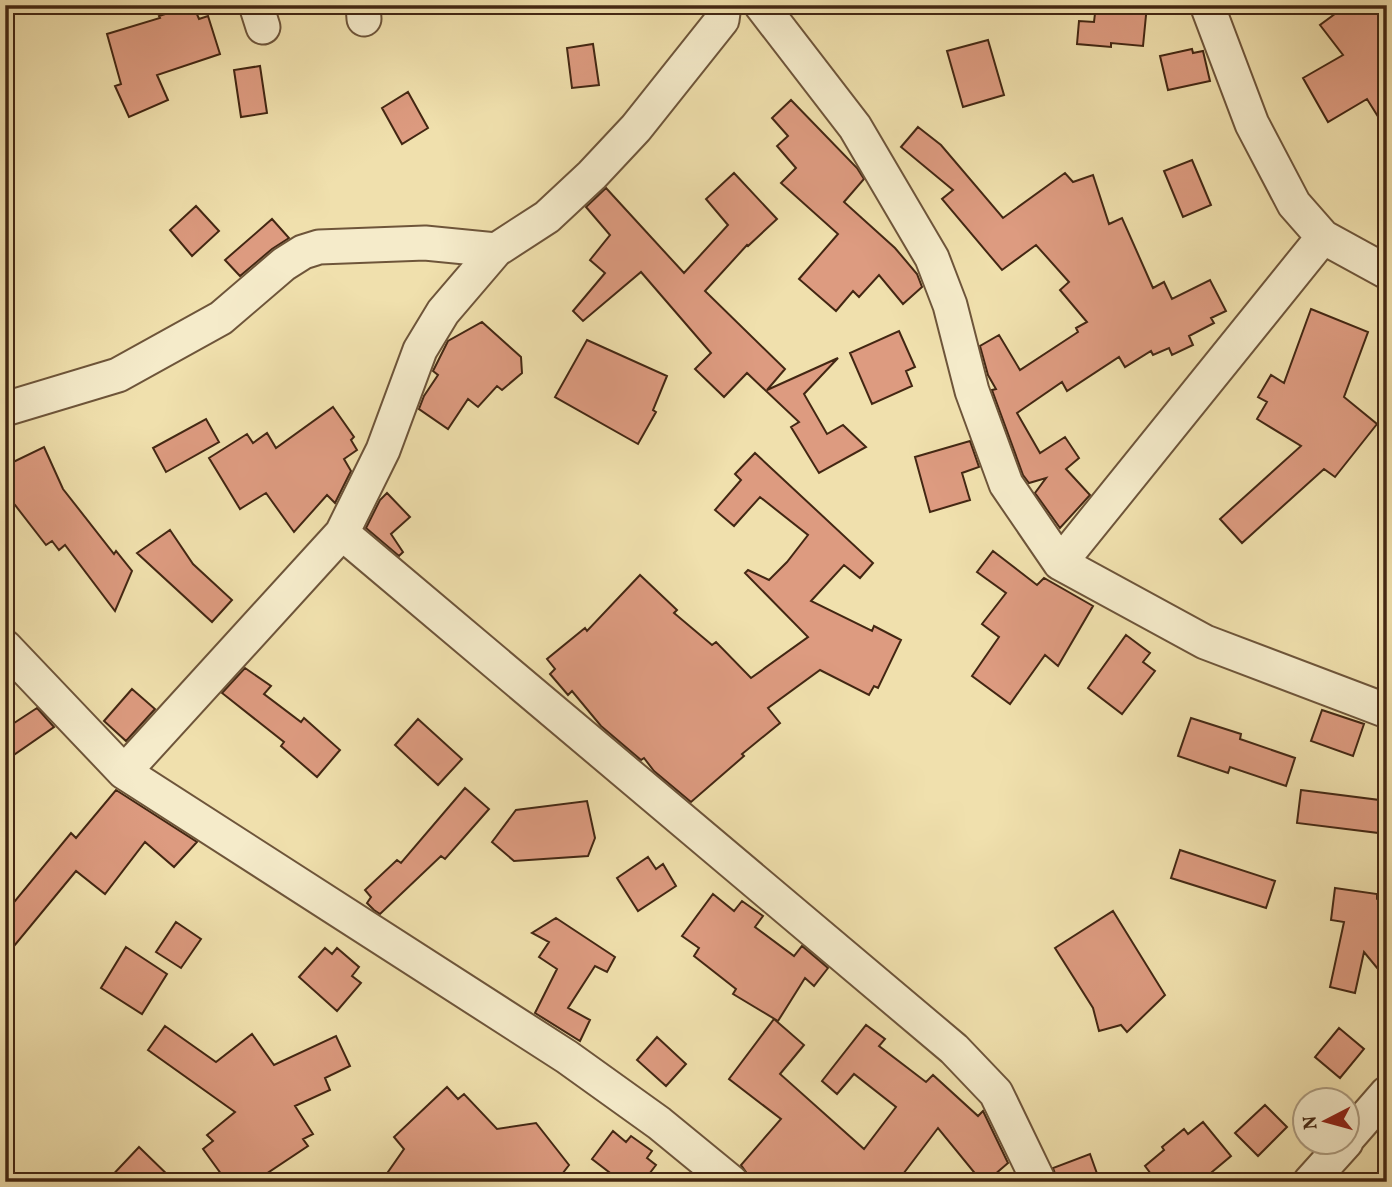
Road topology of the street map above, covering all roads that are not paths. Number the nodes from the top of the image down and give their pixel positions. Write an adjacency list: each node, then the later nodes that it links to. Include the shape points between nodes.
1 (761, 5): 3 (street); 9 (street, via 855,127 932,258 1006,484)
2 (1207, 5): 4 (street, via 1252,124 1294,204)
3 (723, 13): 5 (street, via 636,128 592,175 547,217)
4 (1323, 237): 6 (street); 9 (street)
5 (495, 250): 7 (street, via 425,243 311,249 284,264 221,318 118,375); 8 (street, via 443,312 420,350 383,450)
6 (1387, 272)
7 (5, 408)
8 (342, 533): 12 (street); 17 (street, via 954,1049 996,1093)
9 (1060, 564): 11 (street, via 1205,642)
10 (5, 647): 12 (street)
11 (1387, 711)
12 (124, 772): 16 (street, via 567,1057)
13 (1387, 1093): 14 (street)
14 (1360, 1125)
15 (1333, 1156): 18 (street)
16 (731, 1182)
17 (1039, 1182)
18 (1310, 1182)

